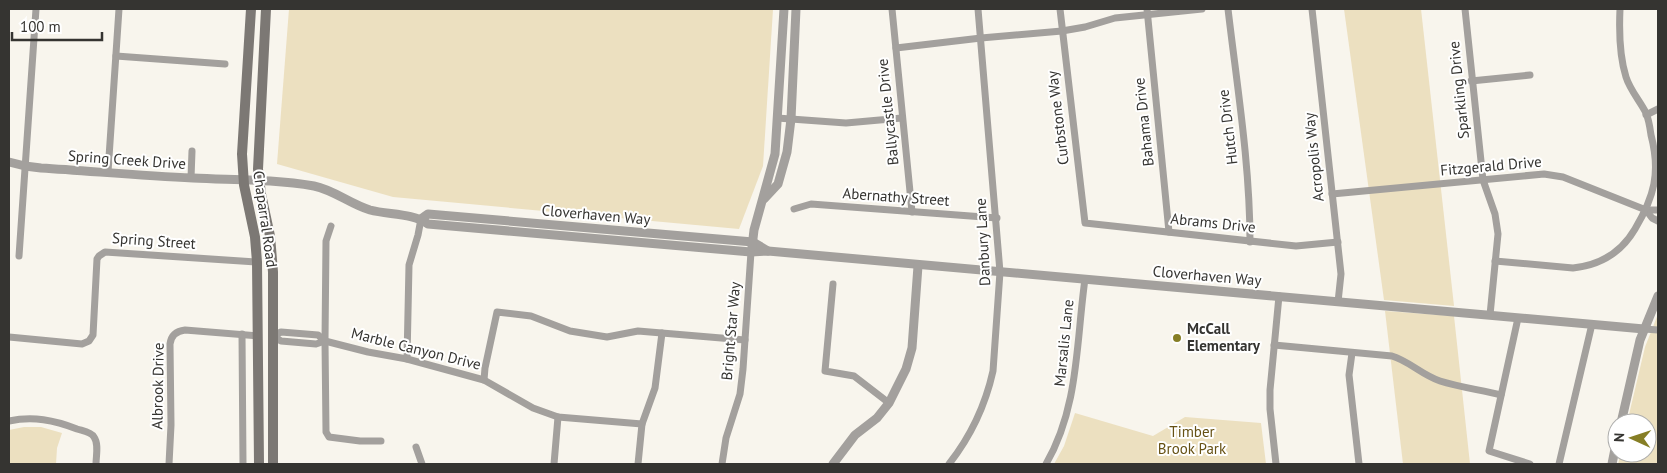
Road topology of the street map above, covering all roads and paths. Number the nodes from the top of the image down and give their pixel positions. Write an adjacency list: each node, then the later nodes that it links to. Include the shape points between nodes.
1 (36, 9): 30 (street)
2 (119, 9): 19 (street)
3 (251, 9): 33 (main road, Chaparral Road)
4 (266, 9): 35 (main road, Chaparral Road)
5 (784, 9): 25 (street, Bright Star Way)
6 (796, 9): 27 (street, Bright Star Way)
7 (892, 9): 18 (street, Ballycastle Drive)
8 (978, 9): 17 (street, Danbury Lane)
9 (1060, 9): 16 (street, Curbstone Way)
10 (1202, 9): 15 (street)
11 (1228, 9): 49 (street, Hutch Drive, via 1248,187)
12 (1312, 9): 36 (street, Acropolis Way)
13 (1465, 9): 22 (street, Sparkling Drive)
14 (1620, 9): 24 (street, via 1619,34 1626,78)
15 (1147, 12): 16 (street); 47 (street, Bahama Drive)
16 (1062, 31): 17 (street); 45 (street, Curbstone Way)
17 (981, 38): 18 (street); 43 (street, Danbury Lane)
18 (896, 48): 26 (street, Ballycastle Drive)
19 (116, 56): 20 (street); 31 (street)
20 (225, 64)
21 (1530, 75): 22 (street)
22 (1472, 81): 34 (street, Sparkling Drive)
23 (1658, 109): 24 (street)
24 (1646, 115): 39 (street, via 1656,154 1653,190)
25 (777, 118): 27 (street); 37 (street, Bright Star Way, via 774,154)
26 (902, 118): 27 (street, via 846,123); 41 (street, Ballycastle Drive)
27 (791, 119): 37 (street, Bright Star Way, via 787,152 778,184)
28 (192, 150): 32 (street)
29 (9, 162): 30 (street, Spring Creek Drive)
30 (25, 166): 31 (street, Spring Creek Drive); 53 (street)
31 (108, 172): 32 (street, Spring Creek Drive)
32 (191, 178): 33 (street, Spring Creek Drive)
33 (243, 180): 35 (street, Cloverhaven Way); 55 (main road, Chaparral Road)
34 (1483, 180): 36 (street, Fitzgerald Drive); 39 (street, Fitzgerald Drive, via 1544,174 1563,177); 54 (street, Sparkling Drive, via 1498,234)
35 (259, 181): 42 (street, Cloverhaven Way, via 317,187 371,210); 71 (main road, Chaparral Road, via 271,245)
36 (1332, 194): 50 (street, Acropolis Way)
37 (764, 200): 48 (street, Bright Star Way)
38 (794, 210): 41 (street, Abernathy Street, via 811,204)
39 (1646, 210): 40 (street, Fitzgerald Drive); 44 (street, Fitzgerald Drive); 54 (street, via 1619,251 1586,267)
40 (1658, 210)
41 (912, 212): 43 (street, Abernathy Street)
42 (421, 218): 48 (street, Cloverhaven Way, via 428,214); 52 (street, Cloverhaven Way, via 428,224); 77 (street, via 409,265)
43 (997, 218): 57 (street, Danbury Lane)
44 (1658, 221)
45 (1084, 223): 47 (street, Abrams Drive)
46 (331, 226): 74 (street, via 326,241)
47 (1169, 232): 49 (street, Abrams Drive)
48 (753, 242): 51 (street, Cloverhaven Way); 52 (street, Bright Star Way)
49 (1250, 242): 50 (street, Abrams Drive, via 1296,246)
50 (1338, 242): 62 (street, Acropolis Way, via 1341,274)
51 (768, 251): 52 (street, Cloverhaven Way); 56 (street, Cloverhaven Way)
52 (751, 252): 73 (street, Bright Star Way)
53 (19, 256)
54 (1495, 261): 63 (street, Sparkling Drive)
55 (257, 262): 70 (main road, Chaparral Road); 72 (street, Spring Street, via 105,252 97,259 89,341 82,344)
56 (918, 266): 57 (street, Cloverhaven Way); 80 (street, via 912,348)
57 (1000, 272): 58 (street, Cloverhaven Way); 97 (street, Danbury Lane, via 990,386 979,418)
58 (1084, 279): 60 (street, Cloverhaven Way); 98 (street, Marsalis Lane, via 1072,393 1054,451)
59 (833, 284): 80 (street, via 825,371 854,376)
60 (1279, 296): 62 (street, Cloverhaven Way); 75 (street)
61 (1658, 296): 66 (street)
62 (1338, 302): 63 (street, Cloverhaven Way)
63 (1490, 315): 64 (street, Cloverhaven Way)
64 (1518, 318): 65 (street, Cloverhaven Way); 79 (street)
65 (1592, 324): 66 (street, Cloverhaven Way); 102 (street)
66 (1644, 329): 67 (street); 81 (street)
67 (1658, 330)
68 (662, 333): 73 (street); 78 (street, via 638,331 607,337 570,330 531,316 497,312); 84 (street, via 655,388)
69 (242, 334): 70 (street, Albrook Drive); 88 (street, Albrook Drive, via 180,330 173,336 170,344); 89 (street)
70 (258, 336): 71 (main road); 90 (main road, Chaparral Road)
71 (273, 336): 74 (street, Marble Canyon Drive, via 280,341 316,344); 91 (main road, Chaparral Road)
72 (9, 337)
73 (745, 340): 95 (street, Bright Star Way, via 740,394 726,438)
74 (325, 341): 77 (street, Marble Canyon Drive); 85 (street, via 328,437)
75 (1274, 346): 76 (street); 99 (street, via 1270,409)
76 (1352, 353): 79 (street, via 1398,358 1440,381); 100 (street, via 1349,375)
77 (406, 359): 78 (street, Marble Canyon Drive)
78 (484, 380): 82 (street, Marble Canyon Drive, via 532,408)
79 (1501, 395): 101 (street, via 1489,451)
80 (890, 403): 96 (street, via 855,435)
81 (1623, 413)
82 (558, 417): 84 (street, Marble Canyon Drive); 93 (street)
83 (9, 421): 87 (street, via 48,420 88,432 97,443)
84 (642, 424): 94 (street)
85 (381, 441)
86 (416, 448): 92 (street)
87 (96, 464)
88 (170, 464)
89 (243, 464)
90 (259, 464)
91 (274, 464)
92 (422, 464)
93 (554, 464)
94 (638, 464)
95 (722, 464)
96 (833, 464)
97 (949, 464)
98 (1046, 464)
99 (1276, 464)
100 (1359, 464)
101 (1530, 464)
102 (1559, 464)

